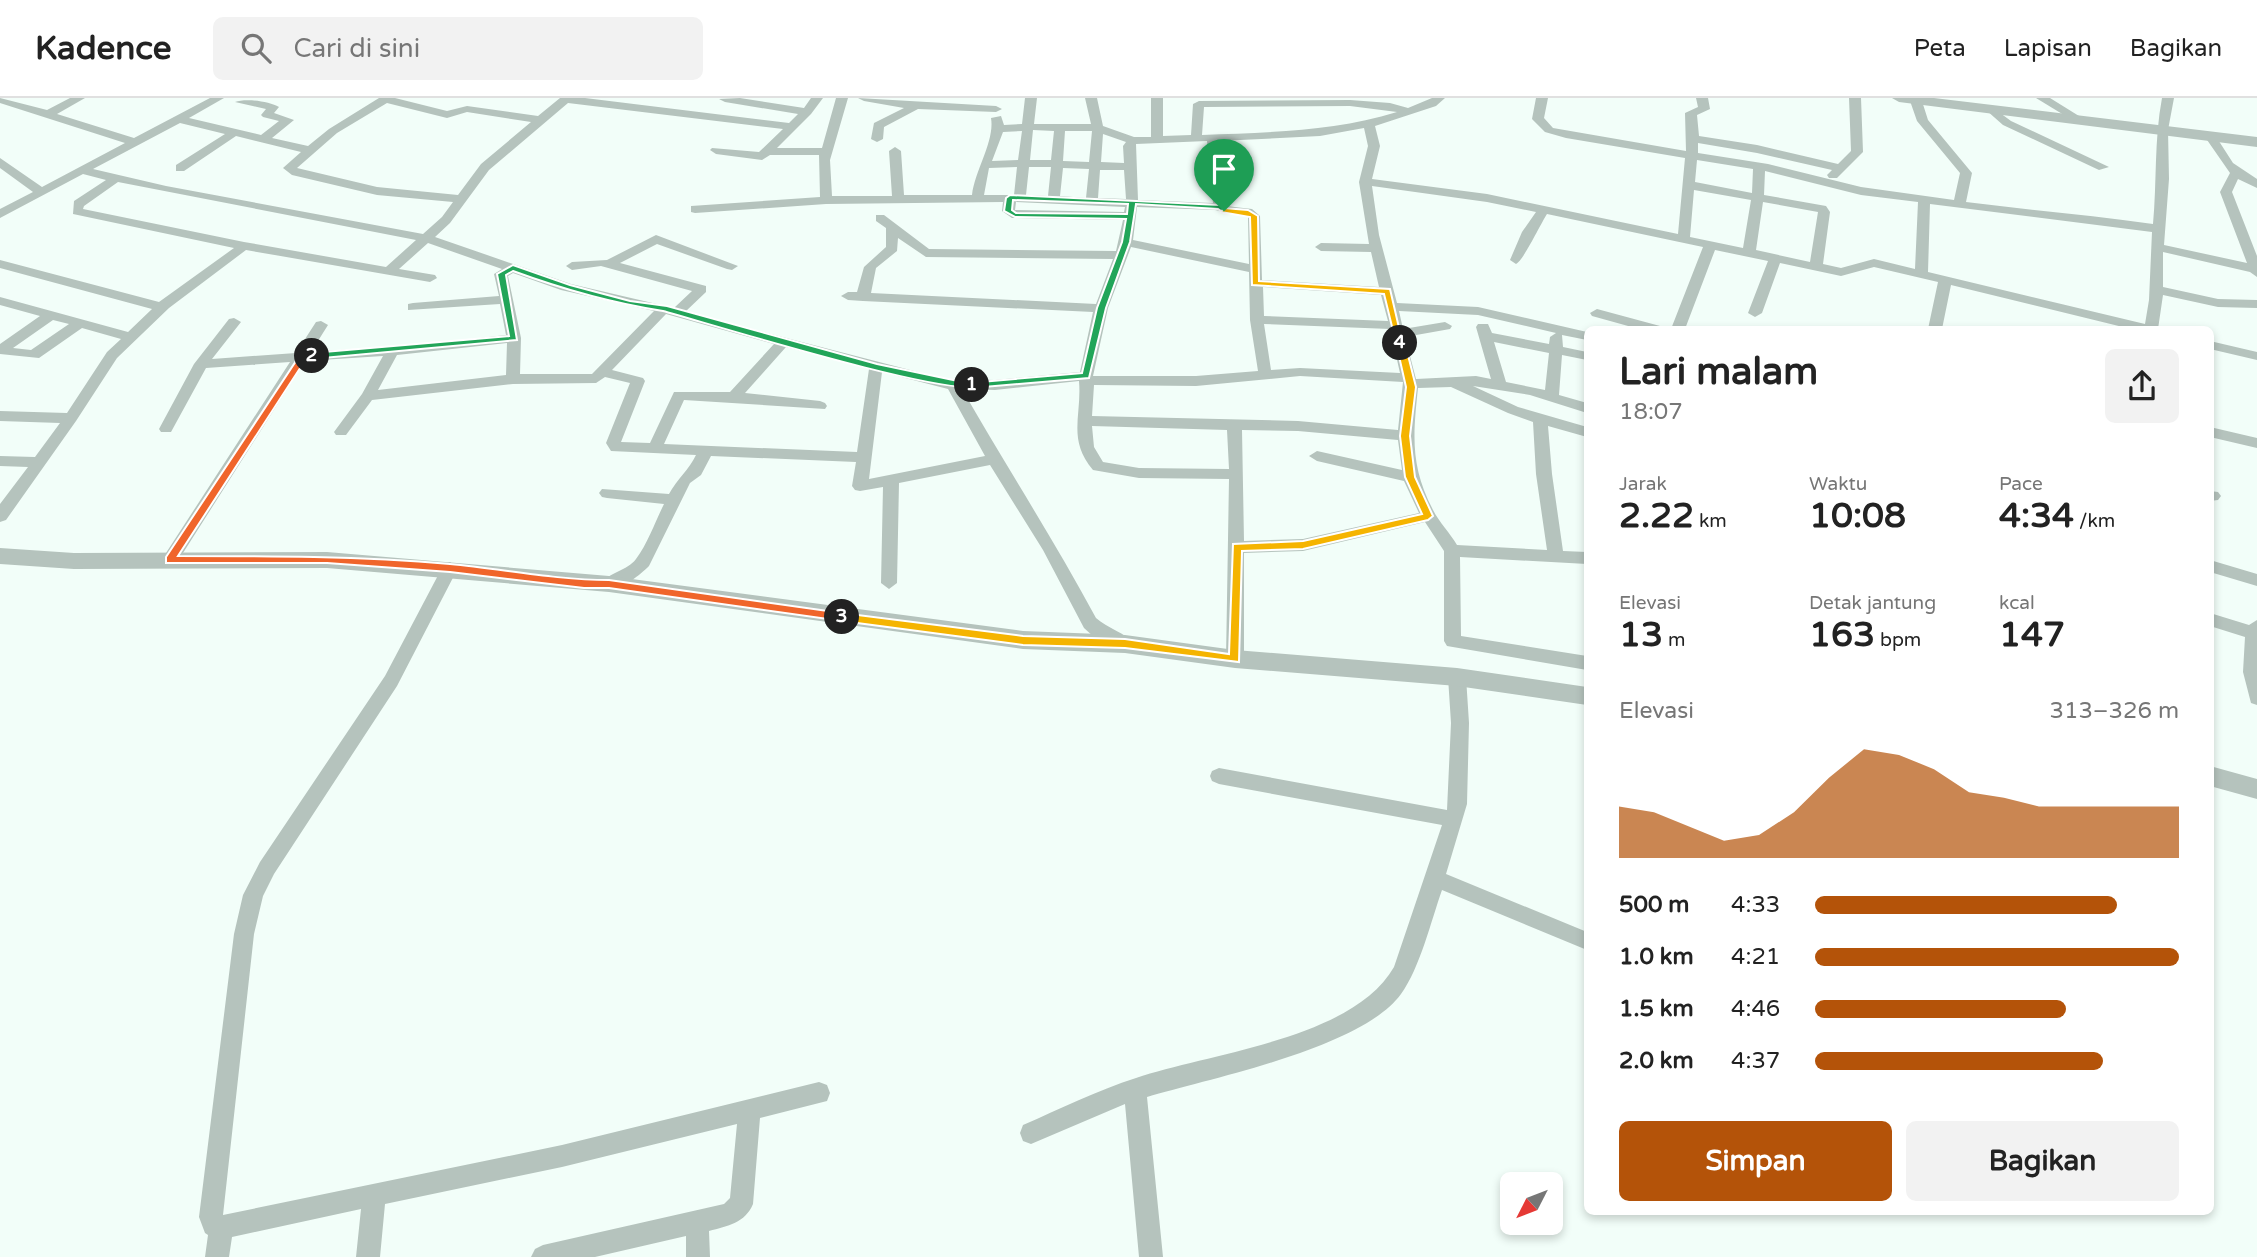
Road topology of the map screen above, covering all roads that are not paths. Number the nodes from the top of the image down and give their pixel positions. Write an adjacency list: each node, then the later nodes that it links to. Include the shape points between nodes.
1 (79, 98): 30 (street)
2 (217, 98): 20 (street); 31 (street)
3 (387, 98): 32 (street, via 447,115 464,109); 52 (street)
4 (817, 98): 29 (street)
5 (842, 98): 55 (street)
6 (864, 98): 26 (street)
7 (1031, 98): 36 (street)
8 (1091, 98): 38 (street)
9 (1157, 98): 45 (street)
10 (1439, 98): 28 (street)
11 (1542, 98): 57 (street, via 1538,119 1549,130)
12 (1702, 98): 48 (street, via 1704,109 1691,111)
13 (1855, 98): 67 (street, via 1857,152)
14 (1899, 98): 19 (street)
15 (2042, 98): 33 (street)
16 (2168, 98): 40 (street)
17 (566, 99): 32 (street); 35 (street)
18 (725, 99): 29 (street)
19 (1916, 99): 27 (street); 86 (street, via 1923,121 1966,173)
20 (245, 100): 43 (street, via 273,107 267,115 288,120)
21 (1252, 101): 22 (street); 46 (street, via 1198,104)
22 (1350, 101): 24 (street)
23 (10, 102): 30 (street)
24 (1390, 102): 28 (street)
25 (996, 104): 26 (street); 39 (street)
26 (916, 106): 44 (street, via 878,125)
27 (1992, 110): 33 (street); 65 (street, via 2015,127)
28 (1407, 111): 34 (street)
29 (807, 112): 35 (street)
30 (48, 114): 50 (street)
31 (178, 119): 41 (street); 50 (street)
32 (540, 120): 79 (street, via 485,167)
33 (2081, 121): 40 (street)
34 (1369, 124): 47 (street, via 1320,133); 71 (street, via 1374,146)
35 (793, 127): 54 (street)
36 (1030, 127): 37 (street); 39 (street); 59 (street)
37 (1060, 128): 38 (street); 61 (street)
38 (1098, 128): 49 (street); 62 (street)
39 (999, 129): 60 (street)
40 (2162, 130): 42 (street); 94 (street)
41 (236, 132): 43 (street); 66 (street)
42 (2211, 137): 51 (street); 69 (street)
43 (262, 139): 52 (street)
44 (877, 139)
45 (1157, 139): 46 (street); 49 (street)
46 (1196, 139): 47 (street)
47 (1213, 139): 87 (street)
48 (1693, 139): 57 (street); 67 (street)
49 (1133, 141): 63 (street)
50 (134, 142): 68 (street)
51 (2257, 142)
52 (309, 150): 79 (street, via 290,165 291,171 377,191)
53 (716, 150): 54 (street, via 760,157)
54 (768, 151): 55 (street)
55 (826, 152): 81 (street)
56 (895, 152): 80 (street)
57 (1692, 156): 64 (street); 74 (street)
58 (0, 162): 75 (street)
59 (1025, 162): 60 (street); 61 (street); 77 (street)
60 (984, 165): 82 (street)
61 (1057, 166): 62 (street); 78 (street)
62 (1094, 166): 63 (street); 83 (street)
63 (1130, 167): 85 (street)
64 (1759, 167): 72 (street); 76 (street)
65 (2103, 167)
66 (180, 168)
67 (1840, 168): 72 (street)
68 (84, 171): 70 (street); 75 (street)
69 (2235, 174): 73 (street); 95 (street, via 2226,192)
70 (115, 179): 98 (street); 100 (street, via 78,204 77,211)
71 (1365, 182): 89 (street); 103 (street)
72 (1825, 183): 84 (street)
73 (2257, 184)
74 (1689, 185): 76 (street); 97 (street)
75 (41, 192): 90 (street)
76 (1758, 197): 105 (street); 112 (street, via 1824,210)
77 (1015, 198): 78 (street); 82 (street); 91 (street, via 1008,211 1015,215)
78 (1054, 198): 83 (street)
79 (462, 199): 98 (street)
80 (898, 199): 81 (street); 82 (street)
81 (827, 200): 88 (street)
82 (977, 200)
83 (1092, 200): 85 (street)
84 (1924, 200): 86 (street); 116 (street)
85 (1132, 201): 87 (street); 91 (street)
86 (1959, 205): 94 (street)
87 (1220, 207): 117 (street, via 1254,216)
88 (695, 209)
89 (1545, 209): 97 (street); 107 (street)
90 (0, 214)
91 (1131, 216): 104 (street)
92 (880, 218): 93 (street)
93 (892, 228): 104 (street, via 920,250 933,254); 123 (street, via 892,248 868,270)
94 (2159, 229): 102 (street)
95 (2240, 232): 96 (street); 115 (street)
96 (2257, 235)
97 (1684, 237): 99 (street)
98 (427, 239): 113 (street); 114 (street)
99 (1711, 244): 105 (street); 142 (street)
100 (244, 246): 114 (street); 127 (street)
101 (1321, 247): 103 (street)
102 (2157, 247): 115 (street); 120 (street)
103 (1377, 248): 121 (street)
104 (1124, 249): 117 (street); 130 (street)
105 (1749, 253): 106 (street)
106 (1775, 258): 112 (street); 134 (street)
107 (1516, 260)
108 (0, 264): 127 (street)
109 (608, 264): 110 (street); 111 (street, via 656,239); 131 (street, via 701,289)
110 (572, 266)
111 (733, 266)
112 (1816, 266): 116 (street, via 1850,272 1874,263)
113 (513, 268): 124 (street, via 501,274); 131 (street, via 566,287)
114 (389, 271): 118 (street)
115 (2256, 271)
116 (1921, 275): 119 (street)
117 (1255, 276): 121 (street); 139 (street)
118 (430, 278)
119 (1945, 281): 143 (street); 144 (street)
120 (2155, 289): 126 (street, via 2218,303); 145 (street)
121 (1387, 291): 129 (street)
122 (848, 296): 123 (street)
123 (863, 297): 130 (street)
124 (507, 299): 128 (street); 151 (street)
125 (0, 301): 135 (street)
126 (2257, 304)
127 (162, 307): 150 (street)
128 (413, 307)
129 (1391, 307): 132 (street); 146 (street)
130 (1101, 308): 164 (street)
131 (670, 311): 152 (street); 162 (street)
132 (1478, 311): 147 (street); 149 (street)
133 (1597, 313): 141 (street)
134 (1755, 313)
135 (51, 315): 137 (street); 155 (street)
136 (234, 322): 160 (street)
137 (80, 323): 150 (street); 155 (street, via 34,355)
138 (321, 325): 159 (street)
139 (1258, 326): 146 (street, via 1325,329 1333,323); 163 (street)
140 (1445, 326): 146 (street, via 1416,333)
141 (1644, 326)
142 (1679, 326)
143 (1936, 326)
144 (2137, 326)
145 (2151, 326)
146 (1397, 329): 166 (street)
147 (1558, 329): 148 (street); 154 (street)
148 (1584, 335)
149 (1486, 336): 154 (street); 169 (street)
150 (130, 337): 176 (street, via 104,365)
151 (514, 338): 156 (street); 165 (street)
152 (783, 342): 161 (street); 171 (street)
153 (2214, 346): 158 (street)
154 (1556, 348): 157 (street); 172 (street)
155 (0, 350)
156 (392, 351): 159 (street); 170 (street)
157 (1584, 355)
158 (2257, 356)
159 (303, 357): 160 (street); 205 (street)
160 (201, 364): 180 (street)
161 (876, 367): 168 (street); 189 (street)
162 (603, 372): 165 (street, via 590,379); 186 (street, via 638,381 614,446)
163 (1265, 374): 164 (street, via 1196,381); 166 (street, via 1308,372)
164 (1086, 378): 168 (street); 178 (street)
165 (513, 379): 170 (street)
166 (1410, 381): 167 (street); 184 (street)
167 (1451, 381): 169 (street); 177 (street)
168 (953, 384): 190 (street)
169 (1500, 384): 172 (street)
170 (368, 396): 182 (street)
171 (734, 397): 173 (street); 186 (street, via 679,395)
172 (1552, 397): 174 (street)
173 (820, 406)
174 (1584, 407)
175 (0, 416): 176 (street)
176 (71, 418): 192 (street)
177 (1541, 419): 181 (street); 203 (street)
178 (1083, 421): 179 (street); 193 (street, via 1089,452 1095,464 1104,468 1150,474)
179 (1234, 425): 184 (street); 193 (street)
180 (166, 429)
181 (1584, 431)
182 (341, 432)
183 (2214, 433): 185 (street)
184 (1405, 436): 194 (street)
185 (2257, 443)
186 (655, 448): 187 (street)
187 (706, 450): 189 (street); 197 (street)
188 (1317, 456): 194 (street)
189 (863, 457): 195 (street, via 860,486)
190 (994, 459): 195 (street); 213 (street, via 1090,623)
191 (0, 461): 192 (street)
192 (39, 462): 198 (street)
193 (1237, 474): 200 (street)
194 (1410, 477): 199 (street)
195 (891, 482): 209 (street)
196 (607, 492): 197 (street)
197 (675, 500): 210 (street, via 643,562)
198 (0, 516)
199 (1428, 516): 200 (street, via 1303,545); 201 (street)
200 (1236, 547): 214 (street)
201 (1452, 551): 203 (street); 215 (street, via 1453,641)
202 (0, 556): 205 (street)
203 (1556, 556): 204 (street)
204 (1584, 558)
205 (170, 560): 207 (street, via 327,559)
206 (2214, 567): 208 (street)
207 (450, 568): 210 (street); 231 (street, via 391,681 253,895 244,934 211,1217 213,1224)
208 (2257, 580)
209 (889, 583)
210 (609, 584): 213 (street, via 1023,640)
211 (2214, 620): 212 (street)
212 (2255, 629): 218 (street, via 2253,681)
213 (1125, 644): 214 (street)
214 (1235, 659): 216 (street)
215 (1584, 663)
216 (1457, 677): 217 (street); 222 (street, via 1458,804)
217 (1584, 696)
218 (2257, 698)
219 (1219, 775): 222 (street)
220 (2214, 777): 221 (street)
221 (2257, 789)
222 (1453, 819): 223 (street)
223 (1435, 878): 224 (street); 225 (street, via 1393,989 1352,1022 1297,1044)
224 (1584, 940)
225 (1135, 1089): 228 (street); 236 (street)
226 (819, 1093): 227 (street)
227 (750, 1109): 229 (street); 230 (street, via 741,1204 730,1214)
228 (1031, 1133)
229 (374, 1197): 231 (street); 233 (street)
230 (697, 1221): 234 (street); 235 (street)
231 (221, 1227): 232 (street)
232 (217, 1257)
233 (368, 1257)
234 (542, 1257)
235 (698, 1257)
236 (1151, 1257)

